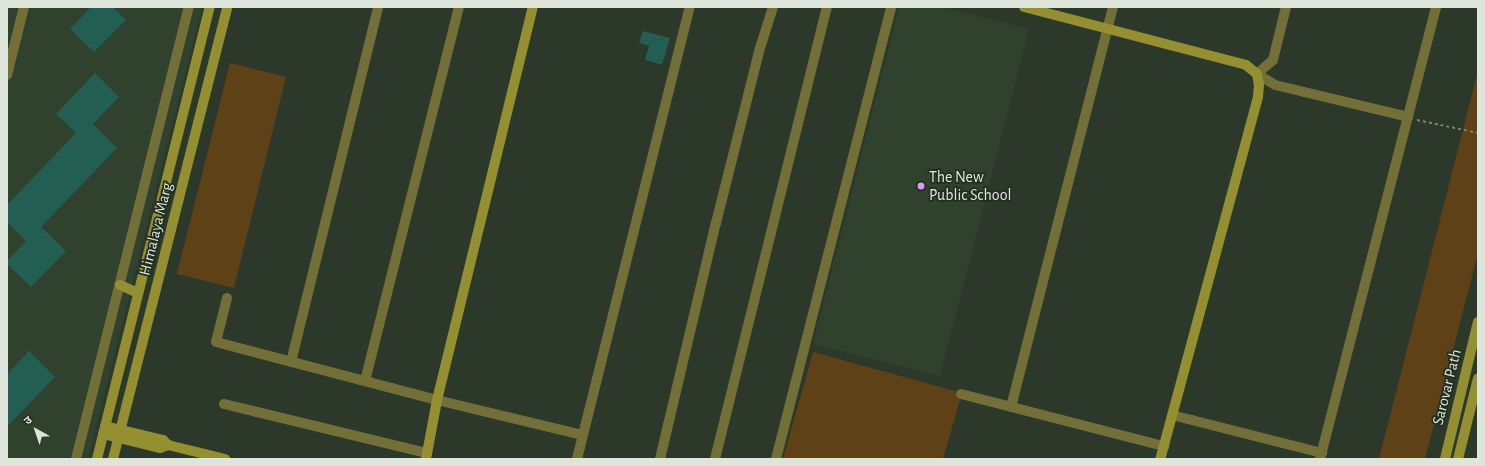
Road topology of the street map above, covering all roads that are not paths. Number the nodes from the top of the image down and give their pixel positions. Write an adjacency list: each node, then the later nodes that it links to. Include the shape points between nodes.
1 (24, 7): 18 (street)
2 (189, 7): 20 (street)
3 (210, 7): 21 (street, Himalaya Marg)
4 (227, 7): 33 (street, Himalaya Marg)
5 (378, 7): 24 (street)
6 (459, 7): 26 (street)
7 (533, 7): 28 (street)
8 (690, 7): 34 (street)
9 (773, 7): 43 (street, via 760,48 716,223)
10 (827, 7): 44 (street)
11 (891, 7): 45 (street)
12 (1024, 7): 16 (street)
13 (1113, 7): 16 (street)
14 (1286, 7): 17 (street, via 1273,60)
15 (1436, 7): 19 (street)
16 (1107, 28): 17 (street, via 1246,65); 30 (street)
17 (1257, 74): 19 (street, via 1275,85); 31 (street, via 1260,85 1258,97)
18 (7, 75)
19 (1408, 118): 37 (street)
20 (120, 285): 21 (street); 38 (street)
21 (138, 293): 32 (street, Himalaya Marg)
22 (227, 298): 24 (street, via 216,342)
23 (1478, 322): 47 (street, Sarovar Path)
24 (292, 362): 26 (street)
25 (1478, 378): 48 (street, Sarovar Path)
26 (365, 381): 28 (street)
27 (961, 394): 30 (street)
28 (437, 400): 34 (street); 36 (street)
29 (224, 404): 36 (street)
30 (1011, 407): 35 (street)
31 (1172, 415): 35 (street); 37 (street)
32 (104, 430): 33 (street); 39 (street, Himalaya Marg)
33 (119, 434): 40 (street, Himalaya Marg); 41 (street, via 160,448 168,445)
34 (583, 434): 42 (street)
35 (1164, 446): 46 (street)
36 (426, 456)
37 (1321, 456)
38 (76, 459)
39 (97, 459)
40 (113, 459)
41 (225, 459)
42 (577, 459)
43 (660, 459)
44 (715, 459)
45 (776, 459)
46 (1160, 459)
47 (1445, 459)
48 (1458, 459)

